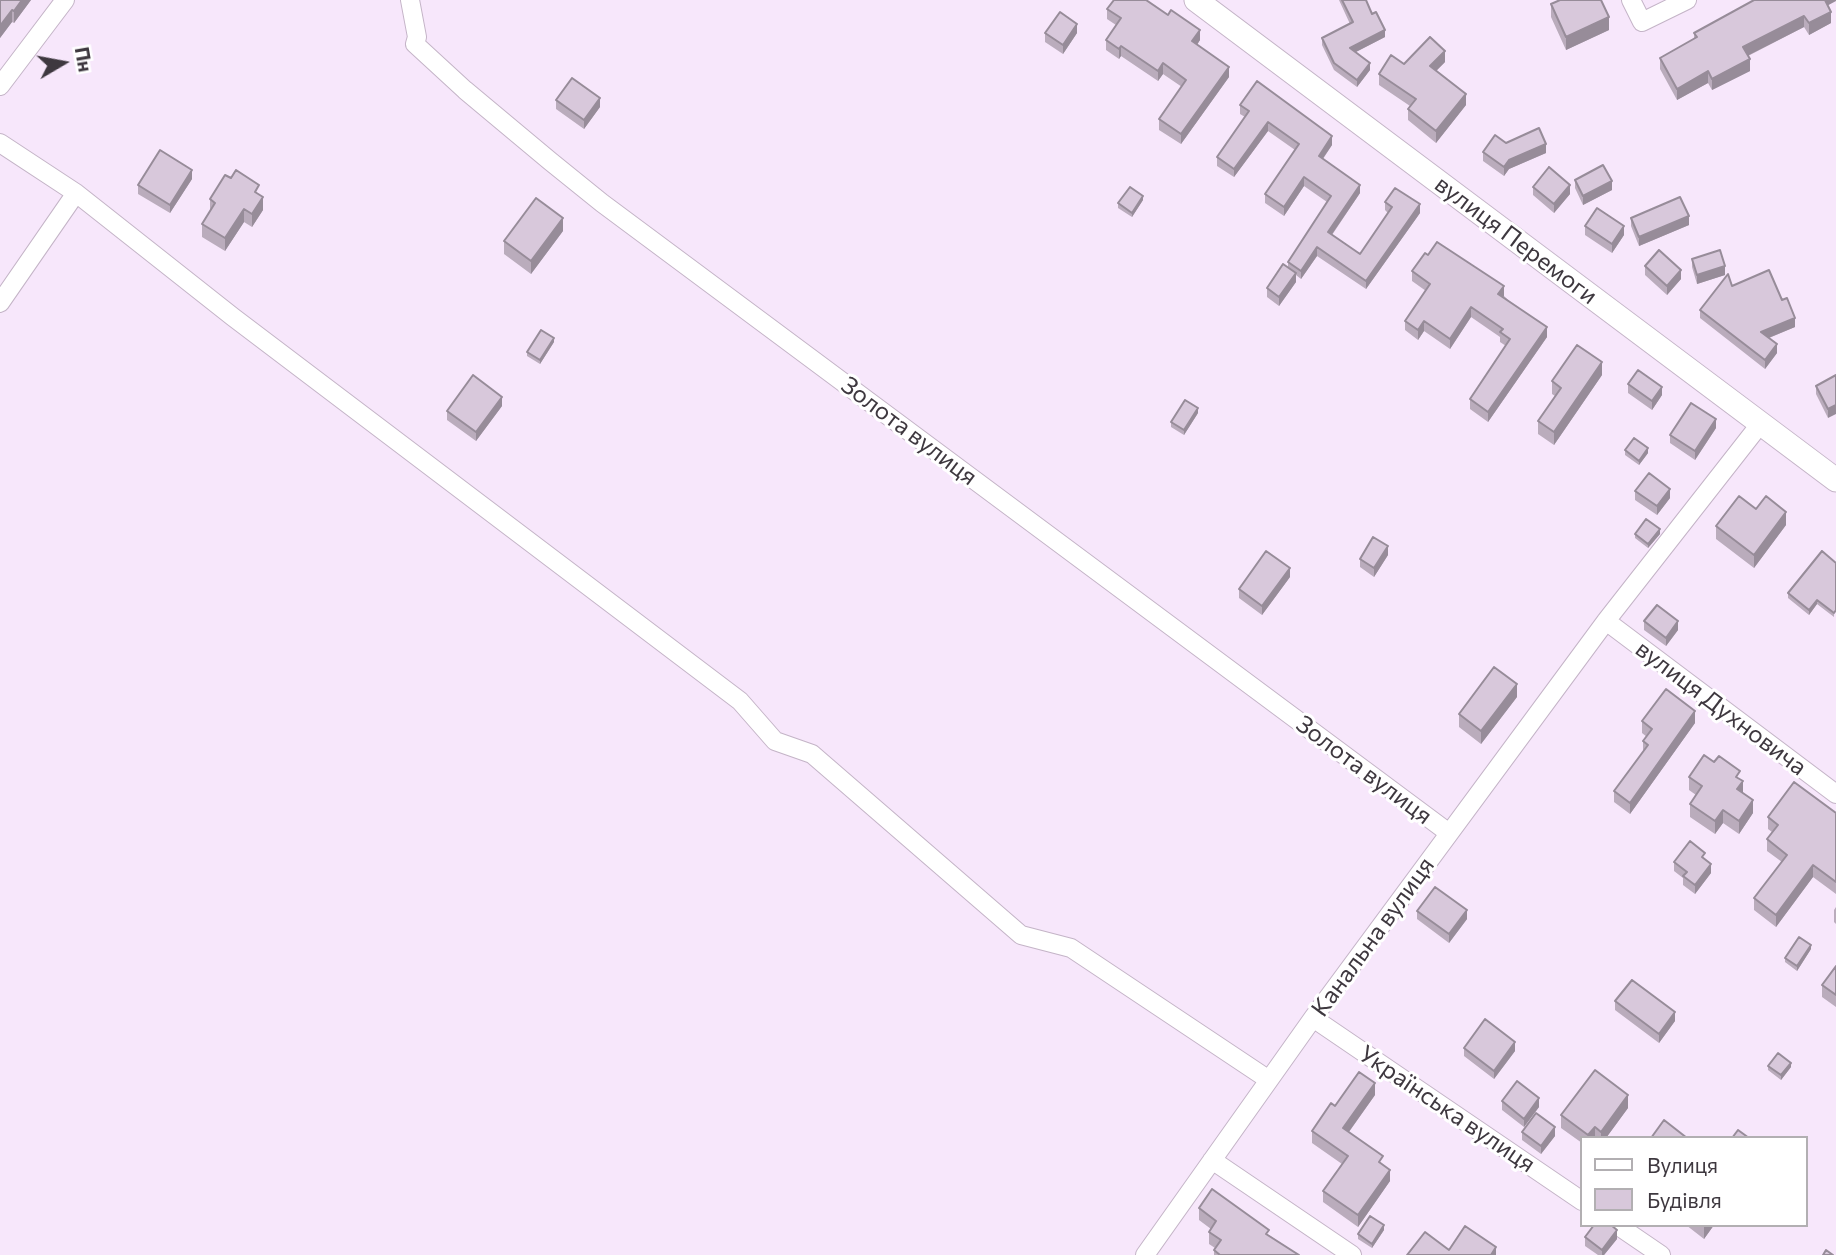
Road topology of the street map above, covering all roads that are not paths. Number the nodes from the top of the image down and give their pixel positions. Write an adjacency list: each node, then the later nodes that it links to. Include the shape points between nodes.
1 (65, 0): 6 (street)
2 (410, 0): 14 (street, Золота вулиця, via 415,44 550,162)
3 (1196, 0): 10 (street, вулиця Перемоги)
4 (1631, 0): 5 (street, via 1642,22)
5 (1687, 0)
6 (0, 86)
7 (0, 143): 8 (street)
8 (76, 193): 9 (street); 16 (street, via 740,701 775,741 812,754 1021,935 1071,948)
9 (0, 303)
10 (1761, 423): 11 (street, вулиця Перемоги); 12 (street, Канальна вулиця)
11 (1836, 480)
12 (1606, 621): 13 (street, вулиця Духновича); 14 (street, Канальна вулиця)
13 (1836, 794)
14 (1449, 833): 15 (street, Канальна вулиця)
15 (1312, 1018): 16 (street, Канальна вулиця); 18 (street, Українська вулиця)
16 (1269, 1080): 17 (street, Канальна вулиця)
17 (1212, 1160): 20 (street, Канальна вулиця); 21 (street)
18 (1580, 1200)
19 (1620, 1227): 22 (street)
20 (1145, 1255)
21 (1352, 1255)
22 (1661, 1255)

